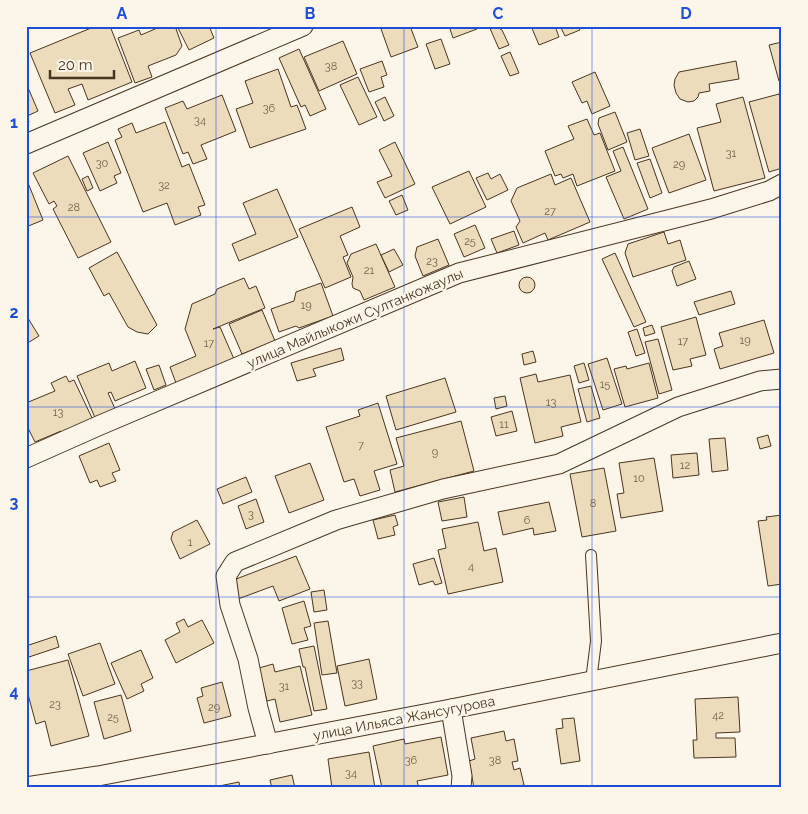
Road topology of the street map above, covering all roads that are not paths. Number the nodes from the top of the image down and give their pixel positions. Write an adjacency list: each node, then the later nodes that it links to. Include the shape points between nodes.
1 (303, 26): 2 (street)
2 (26, 144)
3 (782, 184): 5 (street, улица Майлыкожи Султанкожаулы, via 770,191 711,209 459,273)
4 (782, 379): 10 (street, via 760,381 678,407 559,464 443,489 336,520 235,562 226,576 230,605 248,660)
5 (26, 458)
6 (591, 555): 8 (lane, via 596,641)
7 (782, 643): 8 (street, улица Ильяса Жансугурова)
8 (591, 681): 9 (street, улица Ильяса Жансугурова)
9 (451, 709): 10 (street, улица Ильяса Жансугурова); 12 (street)
10 (268, 744): 11 (street, улица Ильяса Жансугурова)
11 (26, 787)
12 (461, 788)

